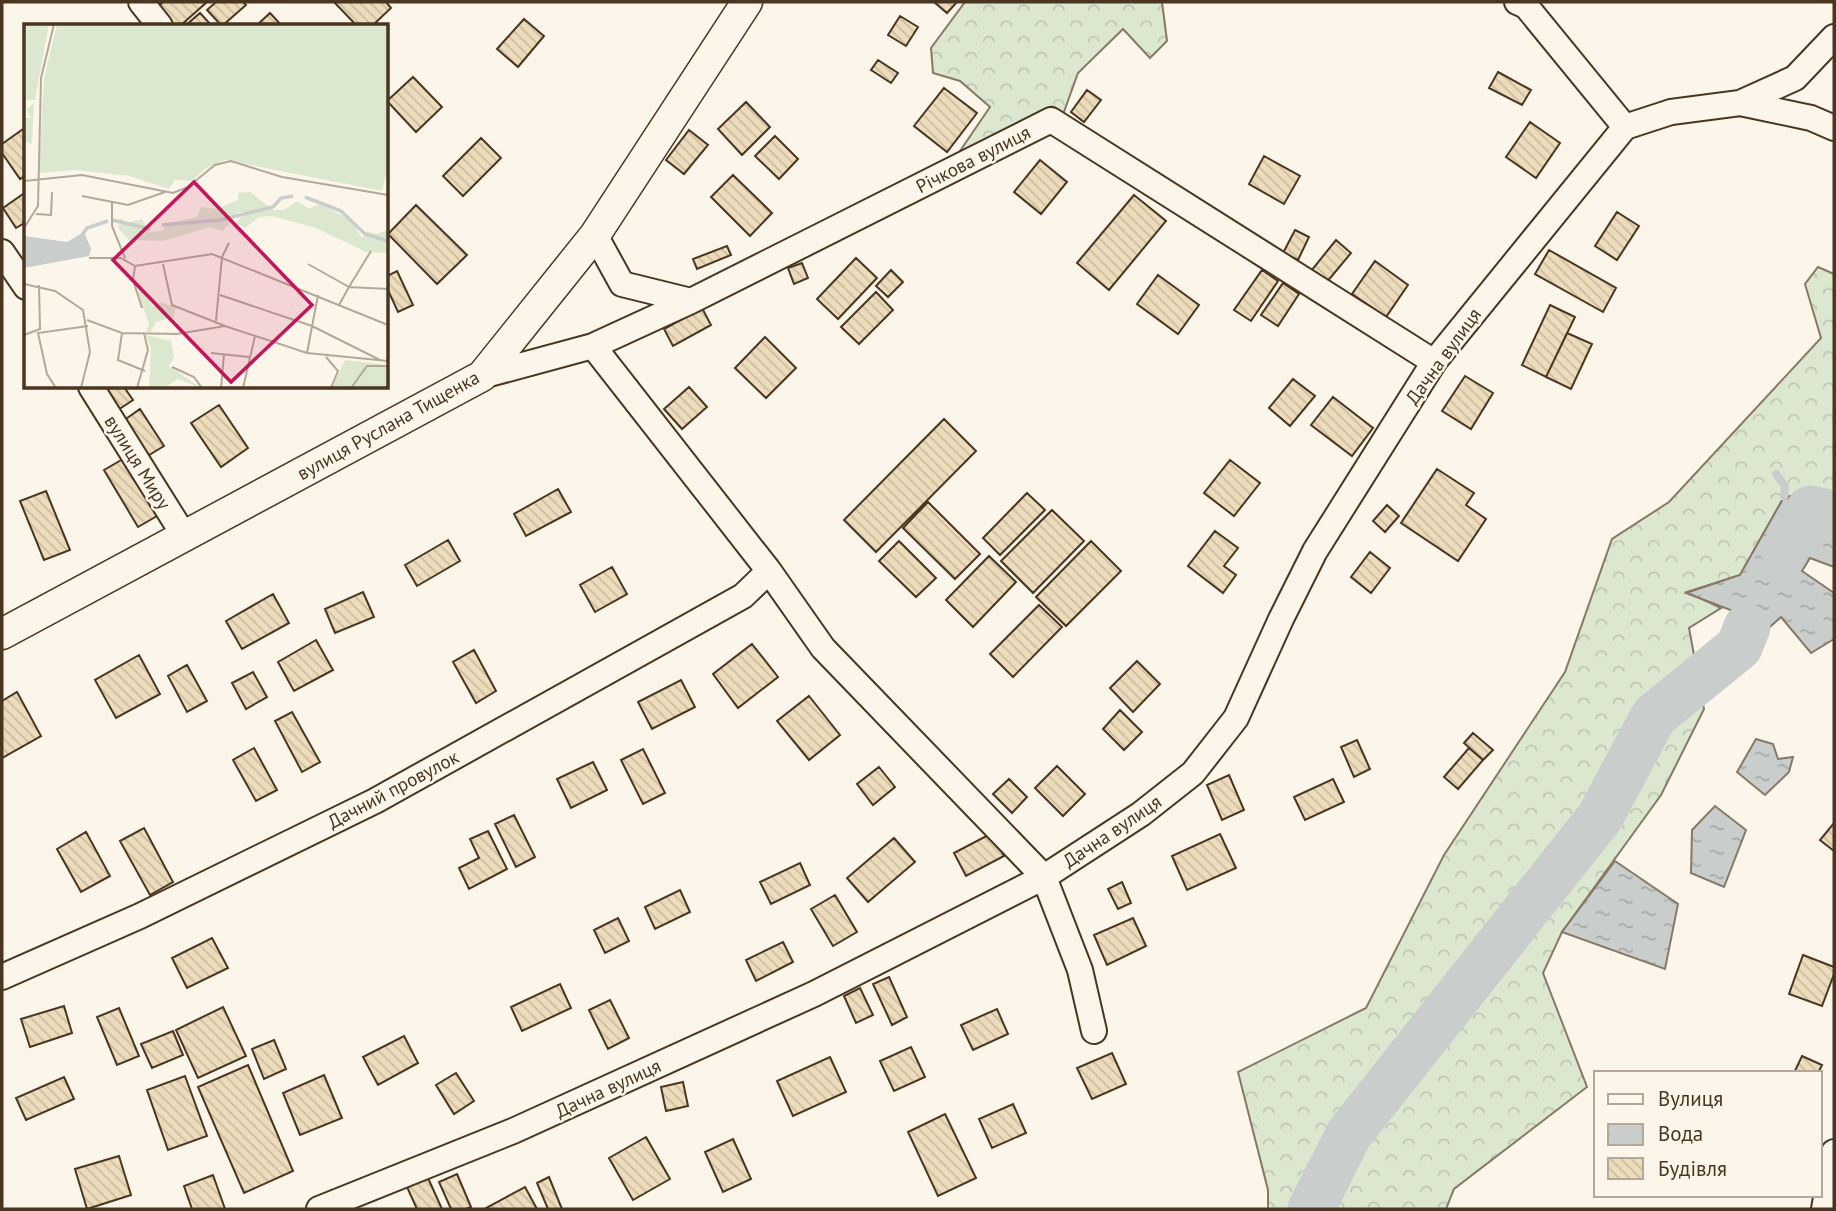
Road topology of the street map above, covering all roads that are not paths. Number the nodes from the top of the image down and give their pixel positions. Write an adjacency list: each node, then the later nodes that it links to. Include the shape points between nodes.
1 (141, 2): 4 (street)
2 (747, 2): 9 (street, вулиця Руслана Тищенка)
3 (1517, 2): 7 (street, via 1526,6)
4 (158, 24)
5 (1834, 37): 6 (street, via 1795,78)
6 (1740, 103): 7 (street, via 1671,112); 8 (street, via 1811,118)
7 (1625, 127): 14 (street, Дачна вулиця)
8 (1834, 128)
9 (595, 235): 12 (street, via 622,285); 15 (street, вулиця Руслана Тищенка)
10 (2, 252): 11 (street)
11 (24, 284)
12 (691, 301): 13 (street, Річкова вулиця); 14 (street, Річкова вулиця, via 1051,120)
13 (593, 346): 15 (street, Річкова вулиця); 18 (street)
14 (1434, 362): 20 (street, Дачна вулиця, via 1315,551 1236,718 1194,773)
15 (482, 376): 17 (street, вулиця Руслана Тищенка)
16 (92, 388): 17 (street, вулиця Миру)
17 (185, 537): 19 (street, вулиця Руслана Тищенка)
18 (769, 571): 20 (street, via 823,648); 21 (street, Дачний провулок, via 743,596 375,801 140,916)
19 (2, 634)
20 (1044, 877): 22 (street, via 1080,970); 24 (street, Дачна вулиця, via 814,994 664,1063 513,1131)
21 (2, 977)
22 (1094, 1031)
23 (1834, 1152): 25 (street)
24 (319, 1209)
25 (1824, 1209)

